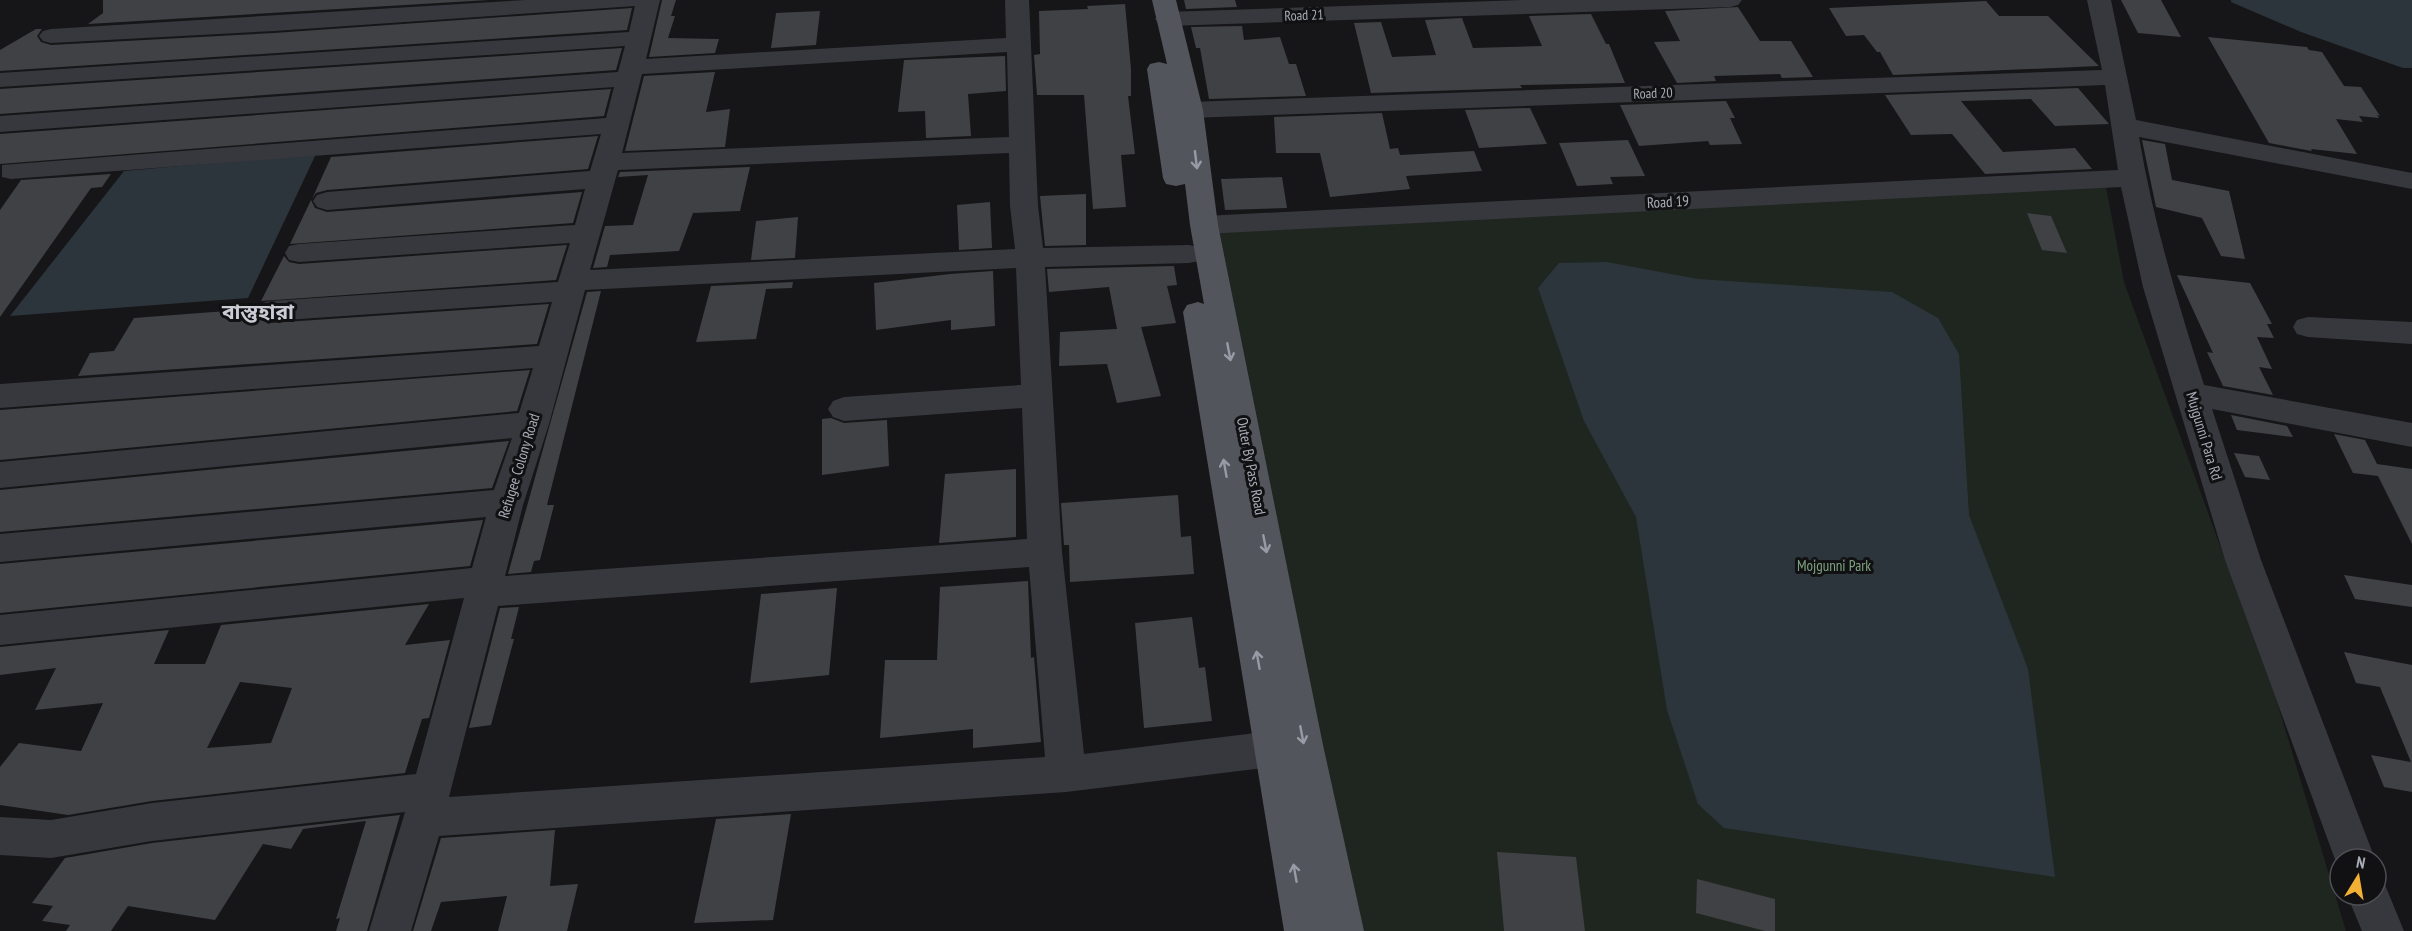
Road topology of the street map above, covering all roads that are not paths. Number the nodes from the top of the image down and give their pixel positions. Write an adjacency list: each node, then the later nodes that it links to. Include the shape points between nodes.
1 (288, 0): 8 (street)
2 (630, 0): 8 (street)
3 (648, 0): 12 (street, Refugee Colony Road)
4 (1017, 0): 11 (street)
5 (1730, 0): 7 (street, Road 21)
6 (2099, 0): 14 (street, Mujgunni Para Rd)
7 (1159, 6): 16 (main road, Outer By Pass Road); 30 (main road, Outer By Pass Road, via 1167,111)
8 (274, 24): 9 (street)
9 (122, 33): 10 (street); 13 (street)
10 (51, 36)
11 (1020, 44): 12 (street); 21 (street)
12 (632, 61): 13 (street); 17 (street); 19 (street, Refugee Colony Road)
13 (81, 76): 15 (street); 17 (street)
14 (2116, 77): 16 (street, Road 20); 20 (street, Mujgunni Para Rd)
15 (0, 80)
16 (1190, 110): 27 (main road, Outer By Pass Road, one-way to 27)
17 (50, 119): 18 (street); 24 (street)
18 (0, 124)
19 (617, 125): 22 (street, Refugee Colony Road); 24 (street)
20 (2124, 126): 23 (street, Mujgunni Para Rd); 25 (street)
21 (1022, 144): 22 (street); 31 (street)
22 (605, 170): 26 (street); 28 (street, Refugee Colony Road)
23 (2132, 176): 27 (street, Road 19); 37 (street, Mujgunni Para Rd, via 2158,287)
24 (6, 178)
25 (2412, 181)
26 (327, 201)
27 (1204, 225): 57 (main road, Outer By Pass Road, one-way to 57)
28 (586, 233): 29 (street); 32 (street, Refugee Colony Road)
29 (299, 253)
30 (1189, 254): 31 (street); 49 (main road, Outer By Pass Road, one-way to 30)
31 (1030, 258): 32 (street); 38 (street)
32 (571, 286): 33 (street); 36 (street, Refugee Colony Road)
33 (270, 311)
34 (2308, 327): 35 (street)
35 (2412, 333)
36 (550, 356): 39 (street); 41 (street, Refugee Colony Road)
37 (2191, 394): 42 (street); 53 (street, Mujgunni Para Rd, via 2243,560)
38 (1037, 395): 40 (street); 46 (street)
39 (0, 396)
40 (844, 409)
41 (533, 424): 43 (street); 44 (street, Refugee Colony Road)
42 (2412, 435)
43 (0, 475)
44 (507, 502): 45 (street); 47 (street, Refugee Colony Road)
45 (0, 548)
46 (1045, 552): 47 (street); 50 (street)
47 (486, 586): 48 (street); 51 (street, Refugee Colony Road)
48 (0, 630)
49 (1273, 749): 50 (street); 56 (main road, Outer By Pass Road, one-way to 49)
50 (1066, 774): 51 (street)
51 (428, 804): 52 (street, via 367,796 51,839); 55 (street, Refugee Colony Road)
52 (0, 836)
53 (2350, 847)
54 (2373, 907): 58 (street)
55 (390, 931)
56 (1305, 931)
57 (1343, 931)
58 (2383, 931)

